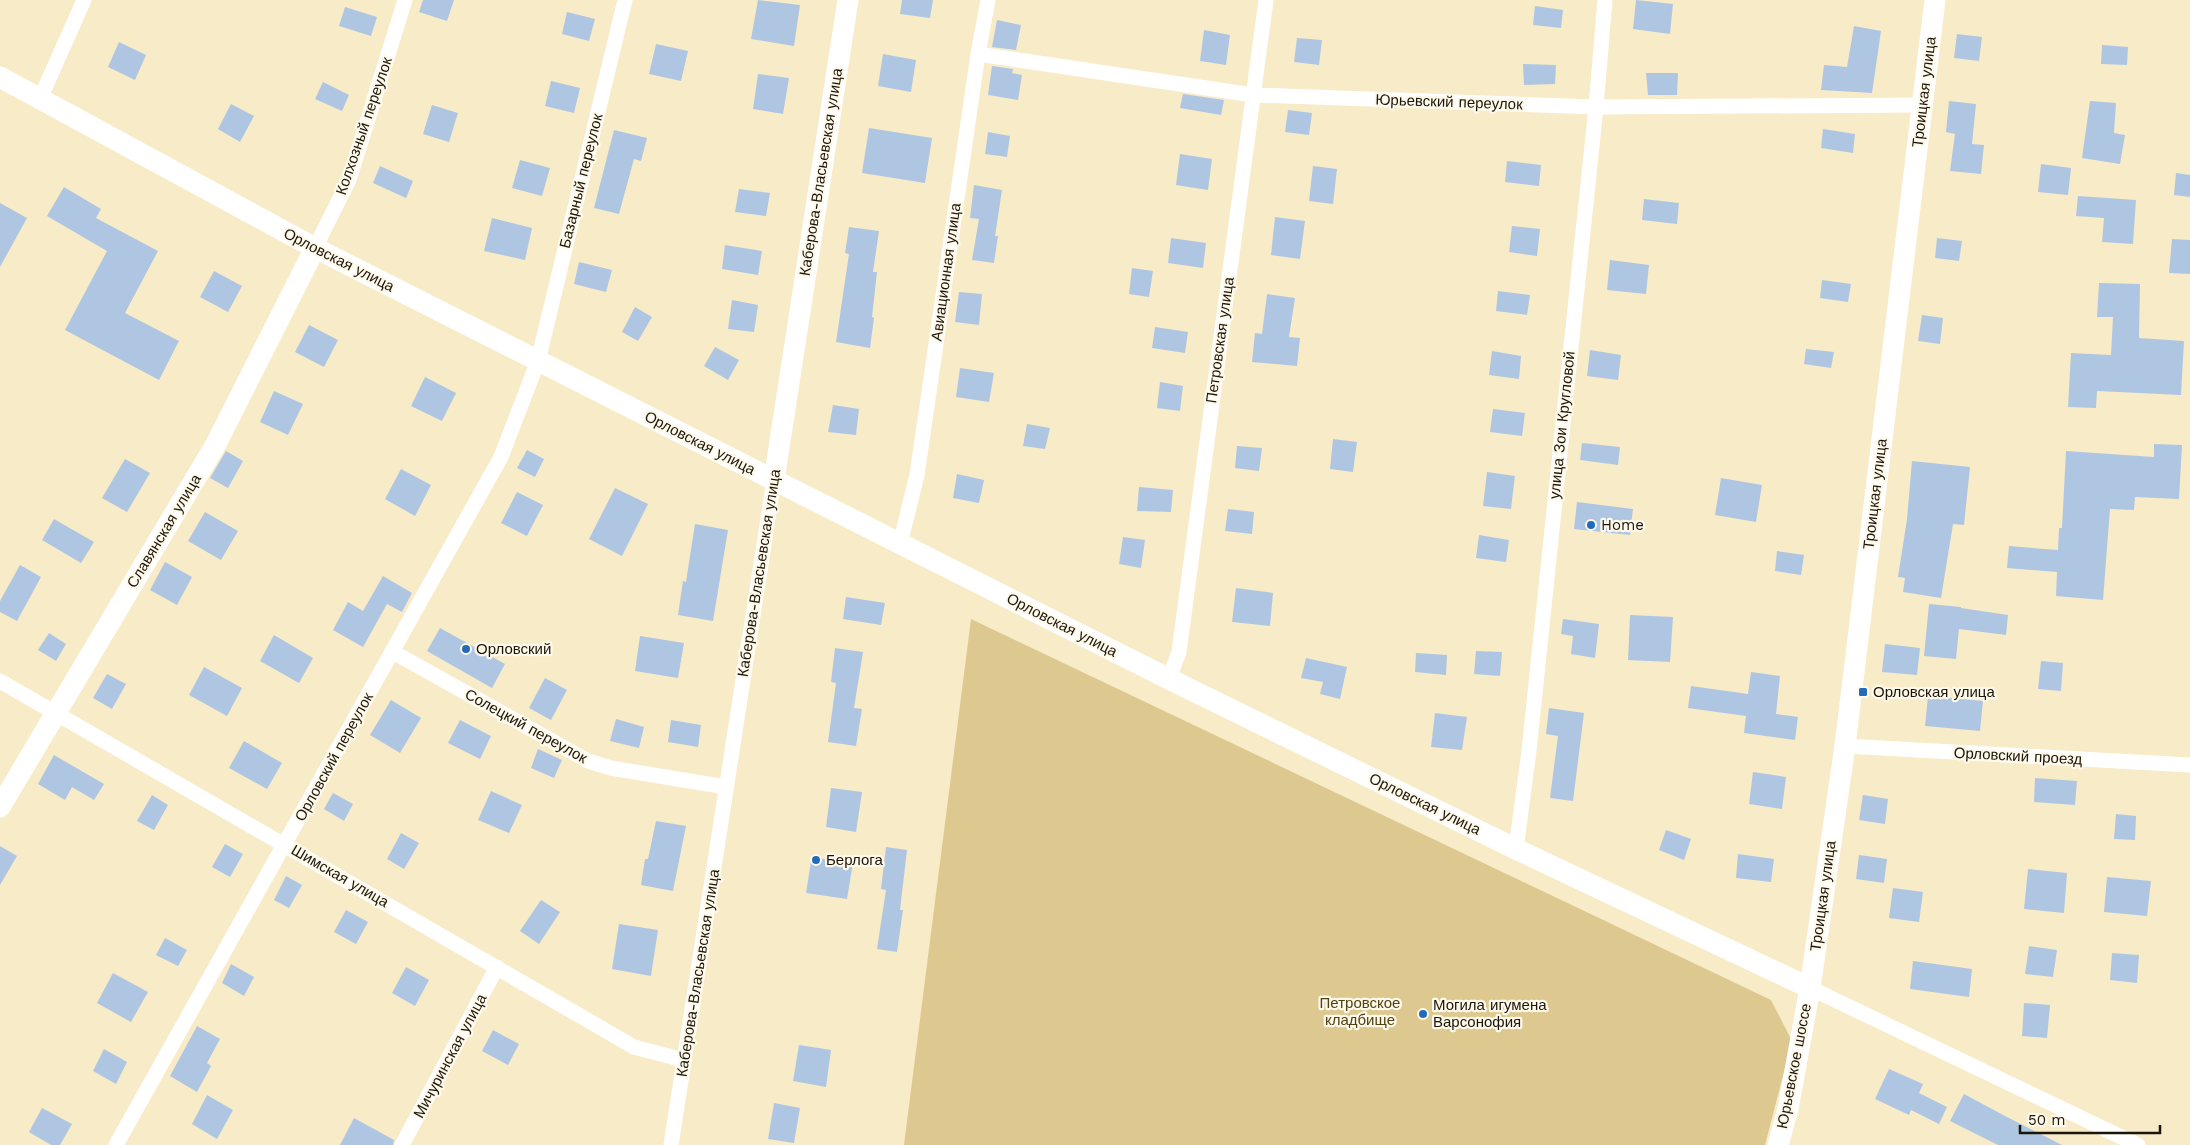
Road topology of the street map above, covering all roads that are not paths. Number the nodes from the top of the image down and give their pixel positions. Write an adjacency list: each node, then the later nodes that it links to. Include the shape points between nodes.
1 (84, 0): 12 (street)
2 (405, 0): 15 (street, Колхозный переулок, via 348,180)
3 (625, 0): 16 (street, Базарный переулок)
4 (848, 0): 17 (main road, Каберова-Власьевская улица)
5 (988, 0): 9 (street, Авиационная улица)
6 (1266, 0): 11 (street, Петровская улица)
7 (1605, 0): 14 (street, улица Зои Кругловой)
8 (1935, 0): 13 (main road, Троицкая улица)
9 (978, 54): 11 (street, Юрьевский переулок); 18 (street, Авиационная улица, via 917,475)
10 (0, 77): 12 (main road, Орловская улица)
11 (1253, 95): 14 (street, Юрьевский переулок); 20 (street, Петровская улица, via 1179,652)
12 (40, 99): 15 (main road, Орловская улица)
13 (1922, 105): 14 (street, Юрьевский переулок); 23 (main road, Троицкая улица)
14 (1596, 107): 28 (street, улица Зои Кругловой)
15 (315, 248): 16 (main road, Орловская улица); 22 (main road, Славянская улица, via 216,444)
16 (538, 362): 17 (main road, Орловская улица); 19 (street, Орловский переулок, via 502,457)
17 (774, 480): 18 (main road, Орловская улица); 25 (street, Каберова-Власьевская улица)
18 (900, 544): 20 (main road, Орловская улица)
19 (393, 652): 25 (street, Солецкий переулок, via 588,762); 27 (street, Орловский переулок)
20 (1169, 679): 28 (main road, Орловская улица)
21 (0, 681): 22 (street, Шимская улица)
22 (55, 712): 26 (main road, Славянская улица); 27 (street, Шимская улица)
23 (1845, 746): 24 (street, Орловский проезд); 30 (main road, Троицкая улица)
24 (2190, 765)
25 (726, 787): 31 (street, Каберова-Власьевская улица)
26 (0, 807)
27 (285, 844): 29 (street, Шимская улица); 32 (street, Орловский переулок)
28 (1516, 849): 30 (main road, Орловская улица)
29 (497, 967): 31 (street, Шимская улица, via 634,1047); 33 (street, Мичуринская улица)
30 (1810, 988): 35 (main road, Юрьевское шоссе, via 1788,1109); 36 (street, Орловская улица)
31 (684, 1060): 34 (street, Каберова-Власьевская улица)
32 (116, 1145)
33 (402, 1145)
34 (671, 1145)
35 (1778, 1145)
36 (2138, 1145)

